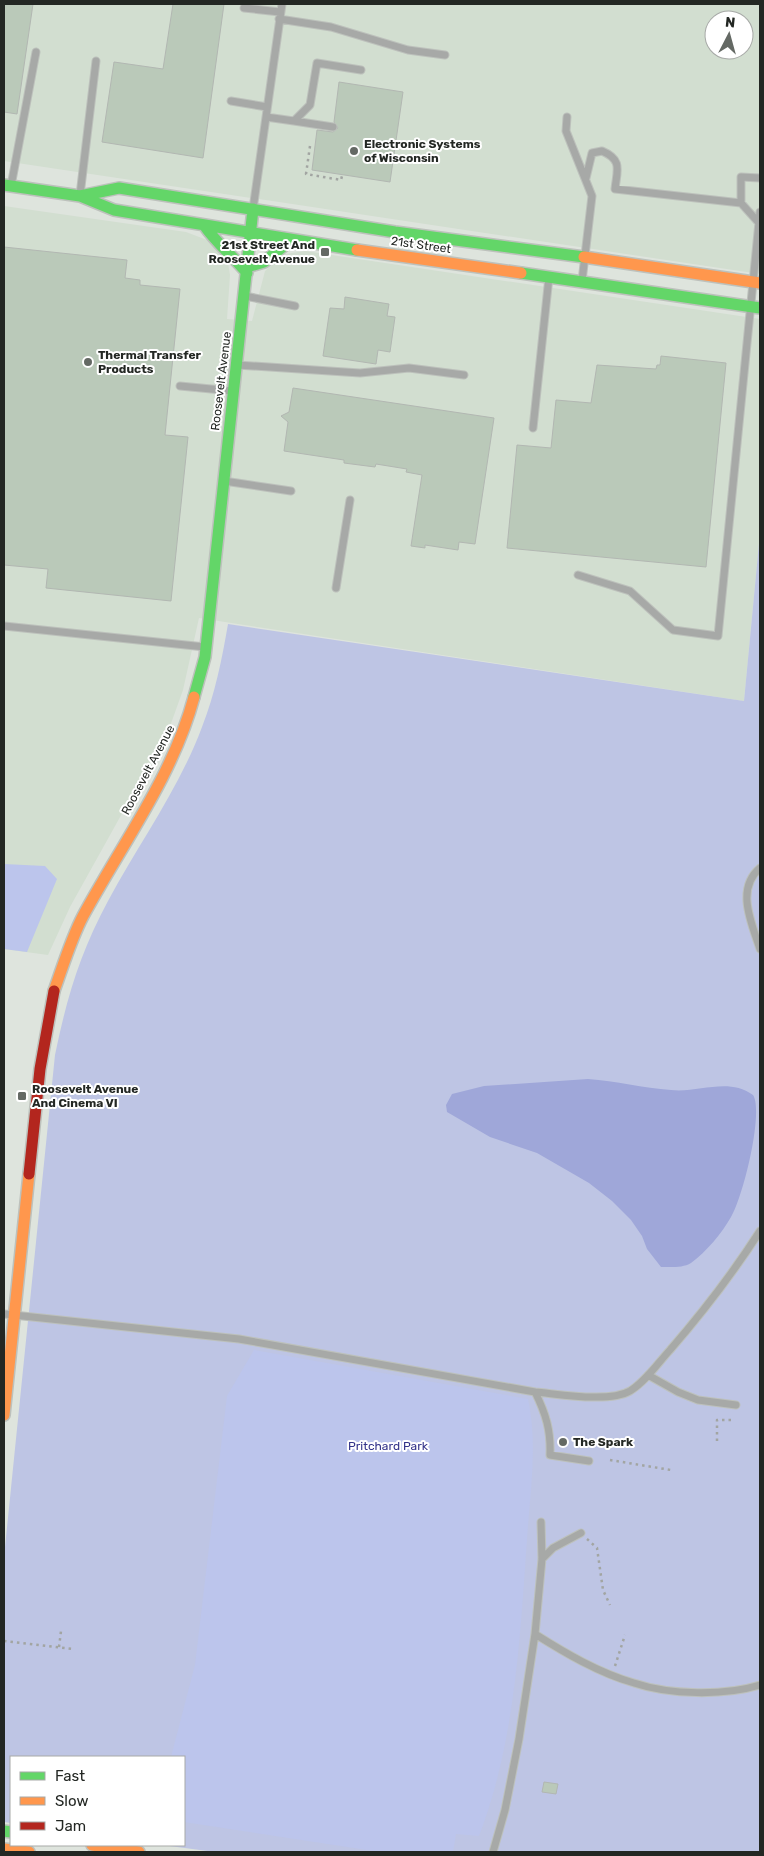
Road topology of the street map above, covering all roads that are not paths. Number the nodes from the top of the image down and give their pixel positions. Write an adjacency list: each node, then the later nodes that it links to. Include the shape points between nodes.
1 (282, 4): 3 (lane, Roosevelt Avenue)
2 (244, 8): 3 (lane)
3 (280, 16): 5 (lane, via 408,50); 9 (lane, Roosevelt Avenue)
4 (36, 52): 16 (lane)
5 (445, 55)
6 (96, 61): 17 (lane)
7 (361, 70): 12 (lane, via 317,62 310,105)
8 (230, 101): 9 (lane)
9 (267, 107): 10 (lane, Roosevelt Avenue)
10 (266, 117): 12 (lane); 19 (lane, Roosevelt Avenue)
11 (567, 117): 14 (lane, via 566,131)
12 (294, 121): 13 (lane)
13 (333, 127)
14 (586, 178): 18 (lane, via 592,153 602,151 618,164 616,189); 25 (lane, via 592,196)
15 (760, 178): 18 (lane, via 742,177)
16 (8, 186): 17 (street, 21st Street)
17 (80, 196): 19 (street, 21st Street, via 119,188); 22 (street, 21st Street, via 114,210)
18 (741, 203): 21 (lane)
19 (253, 209): 23 (street, Roosevelt Avenue); 25 (street, 21st Street, via 386,231)
20 (760, 212): 21 (lane)
21 (759, 223): 29 (lane)
22 (204, 224): 23 (street, 21st Street); 26 (street, via 214,240)
23 (251, 233): 24 (street, 21st Street); 26 (street, Roosevelt Avenue)
24 (291, 240): 26 (street, via 264,262); 27 (street, 21st Street)
25 (584, 257): 28 (lane); 29 (street, 21st Street)
26 (247, 270): 30 (street, Roosevelt Avenue)
27 (549, 277): 28 (street, 21st Street); 37 (lane)
28 (582, 282): 32 (street, 21st Street)
29 (757, 283): 32 (lane)
30 (244, 296): 31 (lane); 33 (street, Roosevelt Avenue)
31 (295, 306)
32 (756, 308): 41 (lane, via 718,636 674,630 630,591)
33 (236, 365): 34 (lane, via 360,373 409,368); 36 (street, Roosevelt Avenue)
34 (464, 375)
35 (180, 386): 36 (lane)
36 (232, 391): 38 (street, Roosevelt Avenue)
37 (533, 428)
38 (224, 481): 39 (lane); 44 (street, Roosevelt Avenue)
39 (291, 491)
40 (350, 500): 42 (lane)
41 (578, 575)
42 (336, 588)
43 (4, 626): 44 (lane)
44 (207, 647): 48 (street, Roosevelt Avenue, via 198,691 174,756 82,918 53,995 40,1069)
45 (760, 868): 46 (lane, via 747,887 746,897)
46 (760, 949)
47 (760, 1231): 49 (lane, via 721,1290)
48 (9, 1315): 50 (lane, via 238,1339); 52 (street, Roosevelt Avenue)
49 (648, 1374): 50 (lane, via 629,1391 612,1396); 51 (lane, via 698,1400)
50 (535, 1392): 53 (lane, via 547,1416 550,1455)
51 (736, 1405)
52 (4, 1415)
53 (590, 1461)
54 (541, 1522): 56 (lane)
55 (581, 1533): 56 (lane, via 558,1545)
56 (542, 1559): 57 (lane)
57 (534, 1634): 58 (lane, via 563,1652 635,1684 679,1691 720,1692); 63 (lane, via 506,1810)
58 (760, 1686)
59 (99, 1846): 62 (street)
60 (4, 1849): 61 (street)
61 (29, 1852)
62 (139, 1852)
63 (494, 1852)

